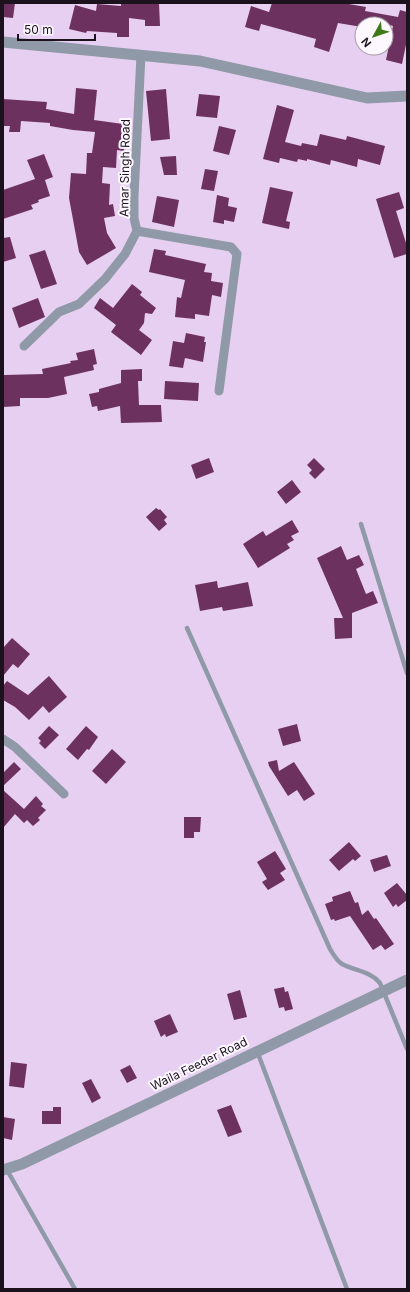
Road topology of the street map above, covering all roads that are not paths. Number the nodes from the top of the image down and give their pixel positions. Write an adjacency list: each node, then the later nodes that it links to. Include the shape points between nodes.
1 (3, 42): 2 (street)
2 (141, 55): 3 (street, via 200,61 367,98); 4 (street, Amar Singh Road, via 134,196)
3 (407, 96)
4 (137, 231): 5 (street, via 125,254 105,279 79,304 59,312); 6 (street, Amar Singh Road, via 231,247 235,250 237,258)
5 (24, 346)
6 (219, 391)
7 (361, 524): 9 (lane)
8 (187, 628): 13 (lane, via 330,949 342,964 376,978)
9 (407, 673)
10 (3, 739): 11 (street, via 15,747)
11 (64, 794)
12 (407, 980): 13 (street, Waila Feeder Road)
13 (384, 990): 14 (lane); 15 (street, Waila Feeder Road)
14 (407, 1049)
15 (257, 1050): 16 (street, Waila Feeder Road); 18 (lane)
16 (5, 1170): 17 (lane)
17 (75, 1289)
18 (347, 1289)

